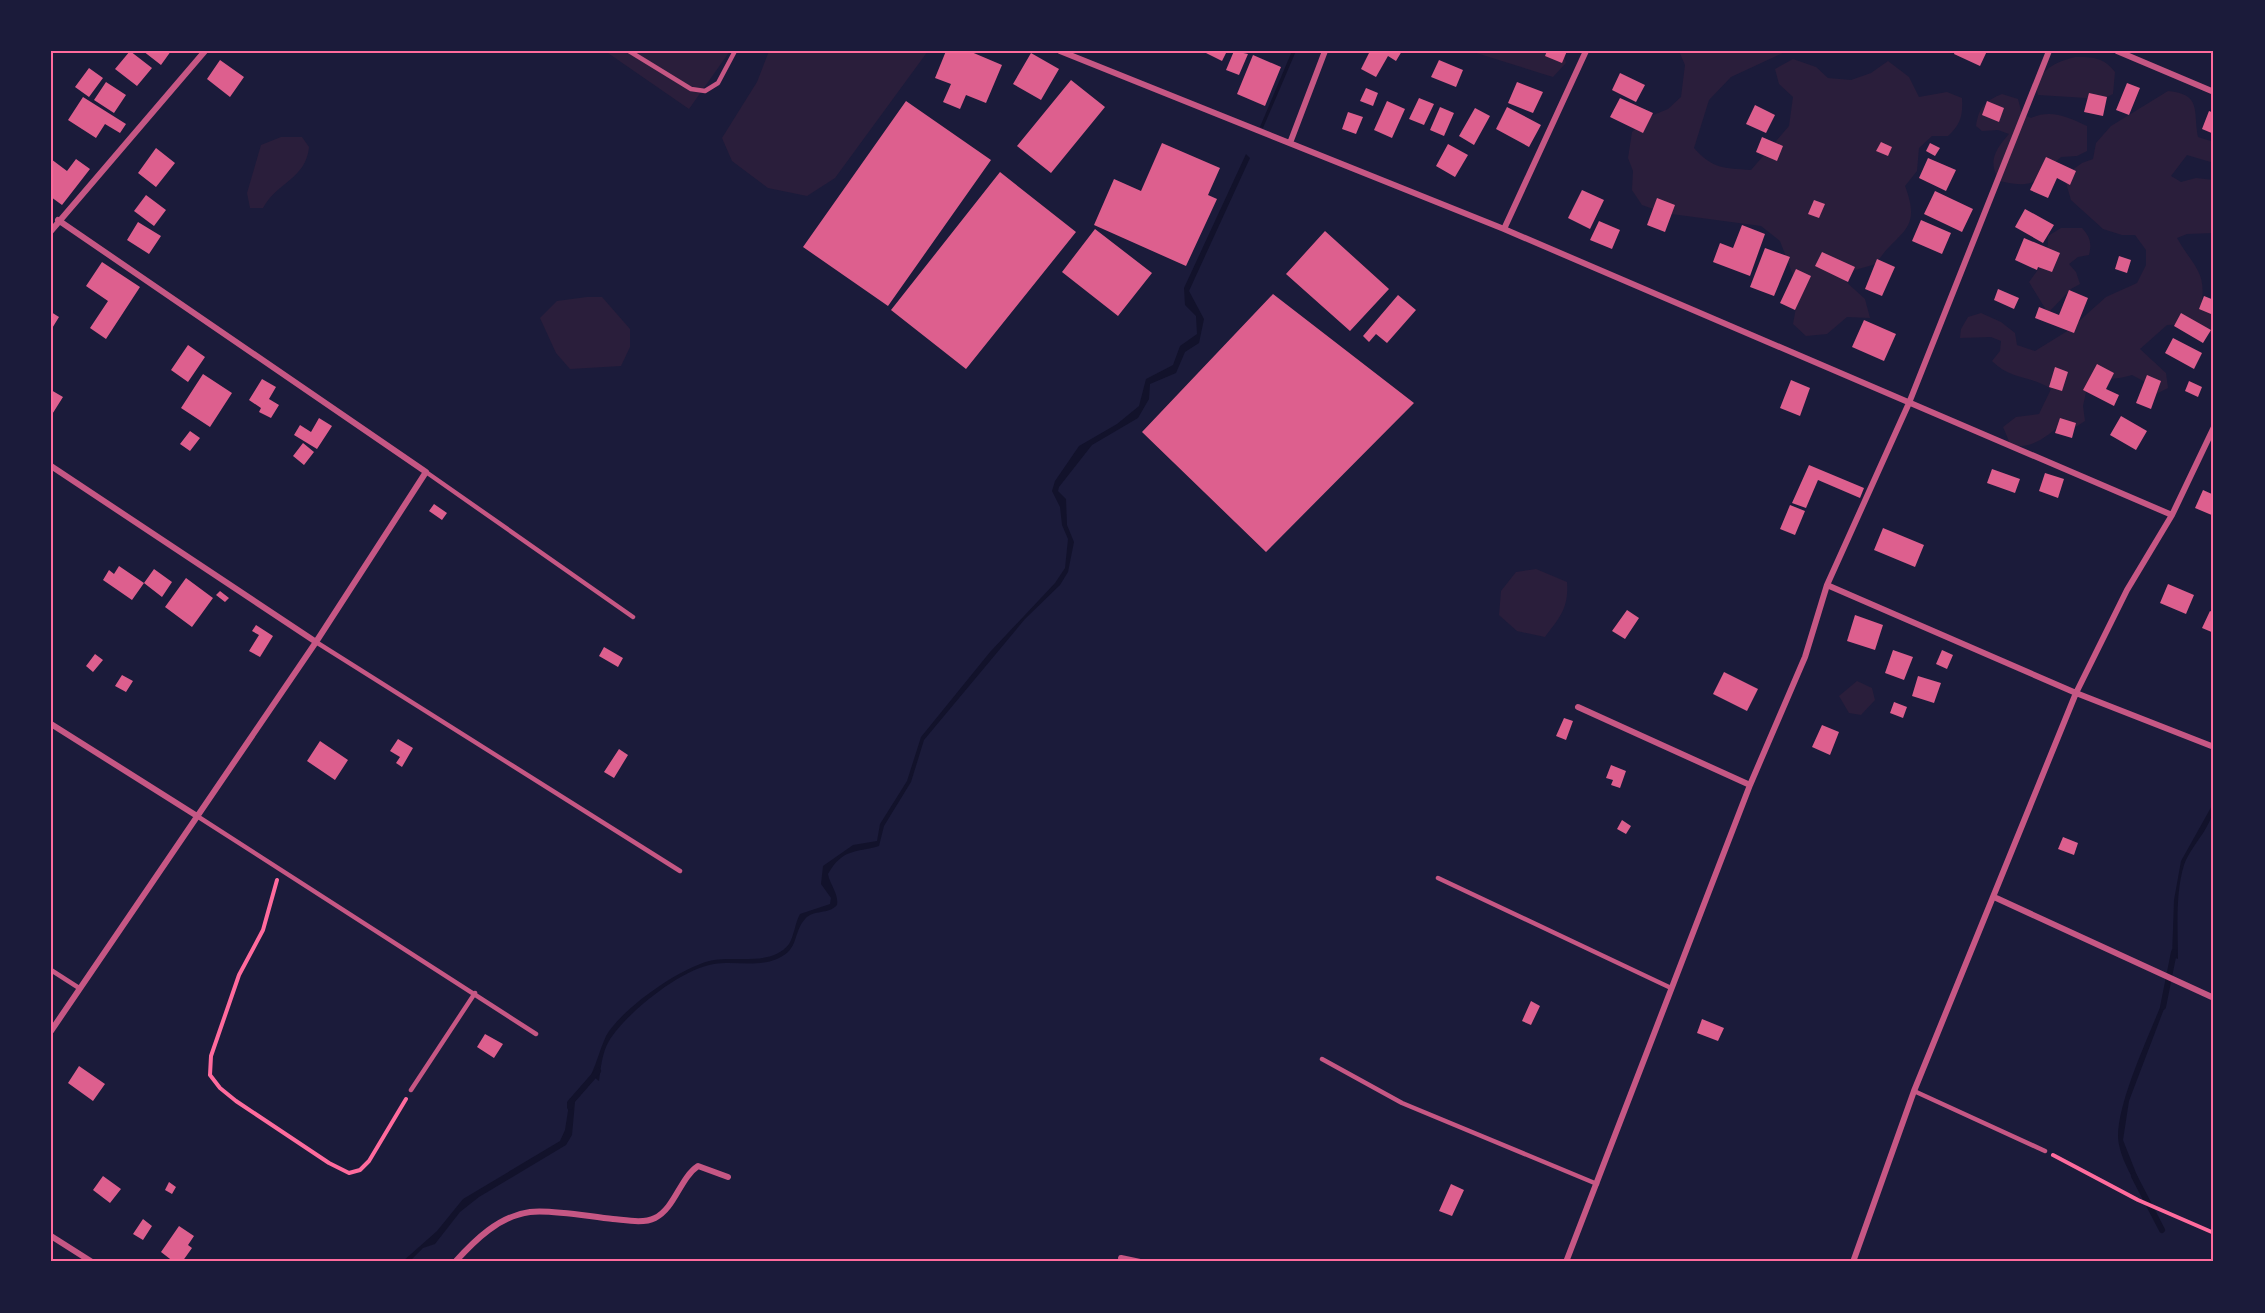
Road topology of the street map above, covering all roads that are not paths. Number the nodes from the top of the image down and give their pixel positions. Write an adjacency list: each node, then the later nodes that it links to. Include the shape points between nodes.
1 (205, 51): 11 (street)
2 (629, 51): 3 (lane, via 691,89 705,91 718,83)
3 (735, 51)
4 (1060, 51): 10 (street)
5 (1325, 51): 10 (street)
6 (1586, 51): 12 (street)
7 (2049, 51): 14 (street)
8 (2117, 51): 9 (street)
9 (2214, 92)
10 (1290, 143): 12 (street)
11 (58, 220): 13 (street); 17 (street)
12 (1504, 229): 14 (street)
13 (51, 231)
14 (1909, 404): 18 (street); 19 (street)
15 (2214, 428): 18 (street)
16 (51, 466): 21 (street)
17 (426, 472): 20 (lane); 21 (street)
18 (2172, 515): 22 (street, via 2127,590)
19 (1827, 585): 22 (street); 26 (street, via 1804,657)
20 (633, 617)
21 (316, 642): 27 (street); 28 (lane)
22 (2076, 693): 25 (street); 30 (street)
23 (1578, 707): 26 (street)
24 (51, 724): 27 (street)
25 (2214, 747)
26 (1750, 785): 33 (street)
27 (197, 816): 32 (street); 34 (lane)
28 (680, 871)
29 (1437, 878): 33 (lane)
30 (1994, 897): 35 (street); 40 (street)
31 (51, 970): 32 (lane)
32 (79, 988): 36 (street)
33 (1671, 988): 43 (street)
34 (475, 993): 37 (lane); 39 (lane)
35 (2214, 998)
36 (51, 1030)
37 (536, 1034)
38 (1322, 1059): 43 (lane, via 1402,1102)
39 (411, 1090)
40 (1914, 1091): 41 (lane); 50 (street)
41 (2044, 1150)
42 (728, 1177): 47 (street, via 698,1166 689,1172 671,1202 655,1218 634,1221 531,1212 500,1222)
43 (1597, 1184): 49 (street)
44 (51, 1236): 46 (street)
45 (1121, 1258): 48 (street)
46 (92, 1262)
47 (454, 1262)
48 (1140, 1262)
49 (1566, 1262)
50 (1853, 1262)

